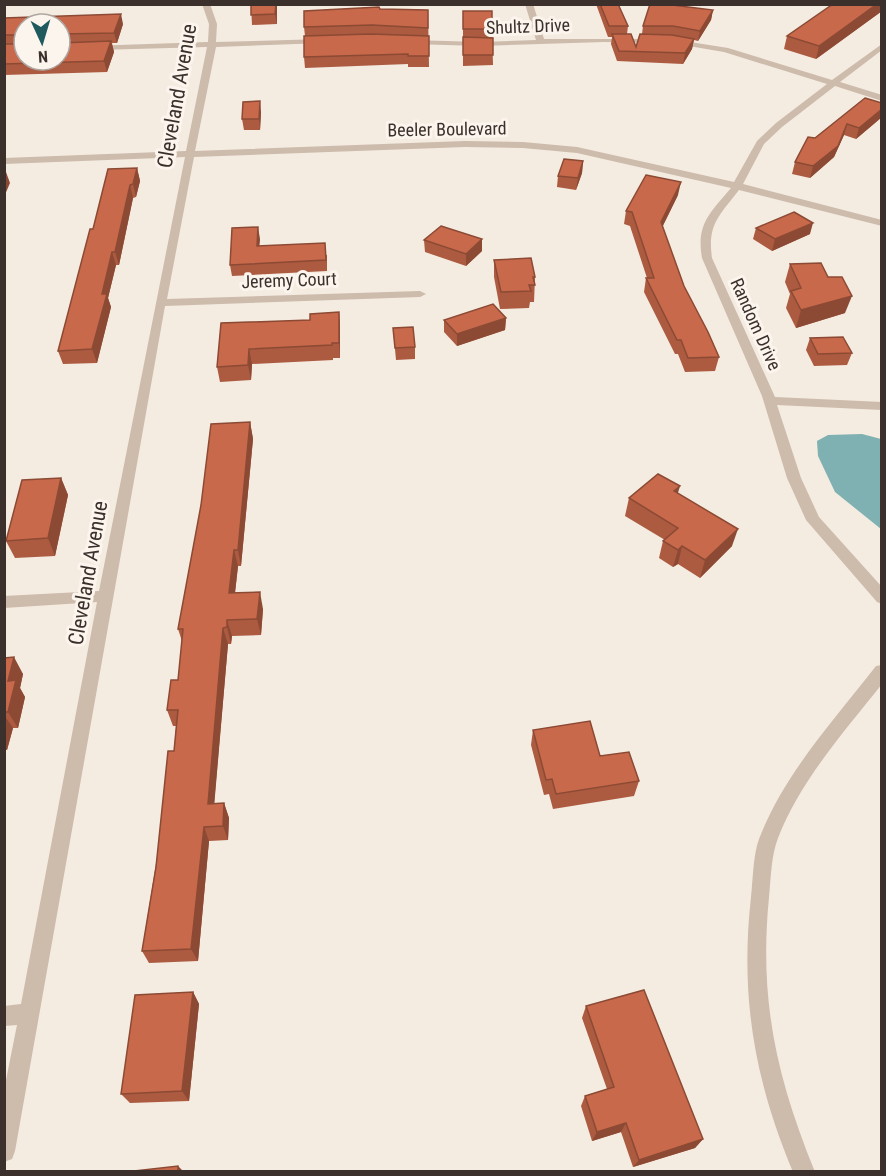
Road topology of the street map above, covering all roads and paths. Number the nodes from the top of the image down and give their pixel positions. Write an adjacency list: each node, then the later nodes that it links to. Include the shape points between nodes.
1 (206, 4): 6 (street, Cleveland Avenue, via 213,24)
2 (529, 4): 5 (street)
3 (338, 41): 6 (street)
4 (404, 41): 5 (street, Shultz Drive)
5 (541, 42): 9 (street, Shultz Drive, via 638,40 687,44 725,50)
6 (212, 44): 8 (street); 11 (street, Cleveland Avenue)
7 (882, 46): 9 (street, Random Drive)
8 (72, 49)
9 (832, 83): 10 (street, Shultz Drive); 13 (street, Random Drive, via 760,143)
10 (882, 98)
11 (188, 154): 12 (street, Beeler Boulevard); 13 (street, Beeler Boulevard, via 523,145 576,150); 16 (street, Cleveland Avenue)
12 (4, 161)
13 (737, 186): 14 (street, Beeler Boulevard); 17 (street, Random Drive, via 708,223 704,240 707,258)
14 (882, 224)
15 (420, 294): 16 (street, Jeremy Court)
16 (160, 303): 19 (street, Cleveland Avenue)
17 (770, 401): 18 (street); 20 (street, Random Drive, via 813,520)
18 (882, 406)
19 (106, 596): 21 (street); 23 (street, Cleveland Avenue)
20 (882, 598)
21 (4, 602)
22 (882, 671): 26 (street, via 798,782 768,839 756,924 756,1006 769,1078)
23 (29, 1014): 24 (street); 25 (street, Cleveland Avenue)
24 (4, 1016)
25 (4, 1151)
26 (804, 1172)

